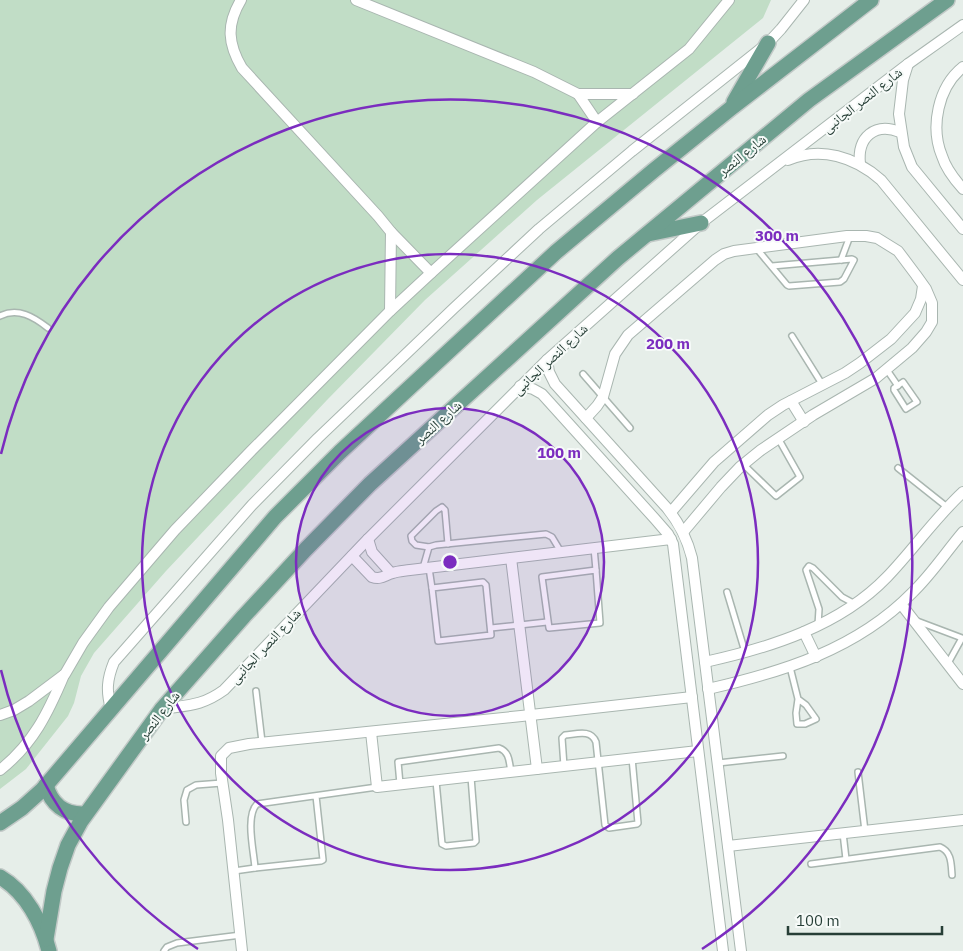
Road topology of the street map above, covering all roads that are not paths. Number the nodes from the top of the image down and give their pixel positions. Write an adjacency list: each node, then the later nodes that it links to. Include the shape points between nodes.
1 (241, 0): 21 (street, via 230,27 235,56 242,68)
2 (356, 0): 11 (street, via 534,72)
3 (729, 0): 12 (street, via 690,48)
4 (804, 0): 8 (street)
5 (871, 0): 13 (main road)
6 (947, 0): 22 (main road, شارع النصر, via 809,100)
7 (963, 25): 9 (street, شارع النصر الجانبى)
8 (768, 42): 13 (main road); 89 (street, via 539,230 291,465 114,662 108,677)
9 (908, 64): 15 (street, via 900,97); 16 (street, شارع النصر الجانبى)
10 (963, 67): 18 (street, via 944,92 936,130 941,155)
11 (578, 94): 12 (street); 14 (street)
12 (632, 94): 14 (street)
13 (730, 109): 89 (main road, via 556,252 340,452 275,517)
14 (597, 122): 27 (street)
15 (900, 132): 17 (street, via 882,128 866,137 861,145); 20 (street, via 912,167)
16 (780, 164): 17 (street, via 812,154 845,157); 19 (street, شارع النصر الجانبى)
17 (860, 164): 28 (street, via 882,180)
18 (963, 189)
19 (702, 224): 22 (main road); 36 (street, شارع النصر الجانبى)
20 (963, 229)
21 (391, 232): 27 (street); 30 (street)
22 (646, 234): 90 (main road, شارع النصر, via 370,484 244,616)
23 (850, 236): 24 (street); 25 (lane); 29 (street, via 877,238 887,243 898,251)
24 (757, 248): 26 (lane); 42 (street, via 734,251 714,260 628,335 615,354)
25 (841, 260): 26 (lane); 26 (lane, via 854,260 844,279 830,283 789,286)
26 (772, 266)
27 (431, 273): 30 (street)
28 (963, 280)
29 (923, 285): 31 (street); 33 (street, via 932,304)
30 (390, 311): 83 (street, via 175,530 109,606)
31 (916, 313): 33 (street, via 926,312); 39 (street, via 873,353)
32 (0, 316): 34 (lane, via 23,313)
33 (932, 322): 37 (street, via 912,348)
34 (48, 328)
35 (792, 336): 39 (lane)
36 (547, 360): 40 (street, شارع النصر الجانبى); 44 (street, via 555,384)
37 (887, 370): 41 (lane); 47 (street)
38 (583, 374): 42 (lane)
39 (823, 385): 43 (street)
40 (520, 386): 46 (street, via 542,394); 57 (street, شارع النصر الجانبى)
41 (898, 386): 41 (lane, via 903,382 917,402 906,409 894,390)
42 (603, 397): 45 (street); 48 (lane)
43 (791, 401): 47 (street); 54 (street, via 768,415 714,462)
44 (578, 409): 45 (street); 46 (street)
45 (586, 418): 54 (street)
46 (566, 420): 58 (street)
47 (804, 422): 49 (street)
48 (630, 428)
49 (778, 438): 50 (street); 50 (lane, via 800,477 776,496)
50 (744, 465): 55 (street, via 721,486)
51 (898, 468): 53 (lane)
52 (963, 492): 53 (street)
53 (947, 508): 71 (street, via 886,578)
54 (671, 512): 55 (street)
55 (684, 531): 80 (street, via 692,558)
56 (963, 532): 70 (street)
57 (368, 539): 63 (street, شارع النصر الجانبى); 67 (street, via 372,552)
58 (671, 539): 61 (street); 87 (street, via 676,556)
59 (448, 544): 60 (lane); 60 (lane, via 445,510 439,508 411,536 416,545); 62 (lane, via 546,534 552,537)
60 (429, 547): 65 (lane)
61 (594, 548): 62 (street); 66 (lane)
62 (561, 552): 64 (street)
63 (352, 556): 67 (street, via 372,577 383,578); 90 (street, شارع النصر الجانبى, via 224,690 197,704)
64 (512, 558): 65 (street); 74 (street)
65 (426, 568): 67 (street); 68 (lane)
66 (596, 570): 73 (lane, via 542,577); 73 (lane, via 600,623 551,629)
67 (391, 573)
68 (432, 588): 76 (lane, via 485,583); 76 (lane, via 438,641 488,636)
69 (727, 592): 78 (lane)
70 (901, 604): 72 (street); 79 (street, via 874,625)
71 (855, 605): 75 (street); 75 (lane, via 809,566 806,570 819,609)
72 (913, 619): 81 (street); 81 (lane, via 962,638)
73 (547, 622): 74 (lane)
74 (521, 625): 76 (lane); 92 (street)
75 (818, 625): 77 (street)
76 (491, 628)
77 (804, 632): 78 (street); 79 (street)
78 (745, 652): 80 (street)
79 (816, 657): 82 (street)
80 (705, 662): 85 (street)
81 (947, 666): 84 (street)
82 (790, 667): 85 (street); 88 (lane)
83 (65, 674): 91 (street, via 14,710); 102 (street, via 35,734)
84 (963, 684)
85 (708, 689): 99 (street)
86 (256, 691): 94 (lane)
87 (692, 697): 92 (street); 95 (street)
88 (798, 699): 88 (lane, via 797,724 816,719 806,705)
89 (111, 709): 109 (main road)
90 (162, 709): 114 (main road, شارع النصر)
91 (0, 715)
92 (531, 716): 93 (street); 101 (street)
93 (371, 732): 94 (street); 110 (street)
94 (262, 743): 107 (street, via 237,746 221,756)
95 (698, 751): 97 (street); 113 (street)
96 (783, 756): 99 (lane)
97 (632, 758): 98 (street); 98 (lane, via 638,823 609,828 605,826)
98 (598, 762): 100 (street); 100 (lane, via 594,736 589,733 565,735 561,742)
99 (718, 763): 112 (street)
100 (564, 766): 101 (street)
101 (537, 769): 103 (street)
102 (0, 770)
103 (511, 772): 105 (street); 108 (lane, via 508,753 499,748 398,762)
104 (858, 772): 118 (lane)
105 (471, 776): 106 (street); 106 (lane, via 474,843 442,844)
106 (436, 781): 108 (street)
107 (222, 783): 116 (lane, via 196,785 187,790 184,800); 124 (street)
108 (400, 784): 110 (street)
109 (46, 785): 114 (main road, via 60,808 72,814); 117 (main road)
110 (377, 787): 111 (lane)
111 (316, 796): 123 (lane, via 255,806 251,814); 123 (lane, via 323,860)
112 (722, 804): 113 (street); 120 (street)
113 (705, 806): 131 (street)
114 (85, 814): 128 (main road, شارع النصر, via 60,868)
115 (963, 820): 118 (street)
116 (186, 822)
117 (0, 823)
118 (865, 831): 119 (street)
119 (843, 833): 120 (street); 121 (lane)
120 (728, 846): 132 (street)
121 (846, 859): 122 (lane); 125 (lane, via 940,847 950,854)
122 (811, 864)
123 (255, 868): 124 (lane)
124 (234, 871): 127 (street)
125 (952, 875)
126 (0, 876): 128 (main road, via 22,896 37,917)
127 (241, 936): 129 (lane, via 176,943); 130 (street)
128 (48, 945)
129 (164, 951)
130 (242, 951)
131 (723, 951)
132 (740, 951)

